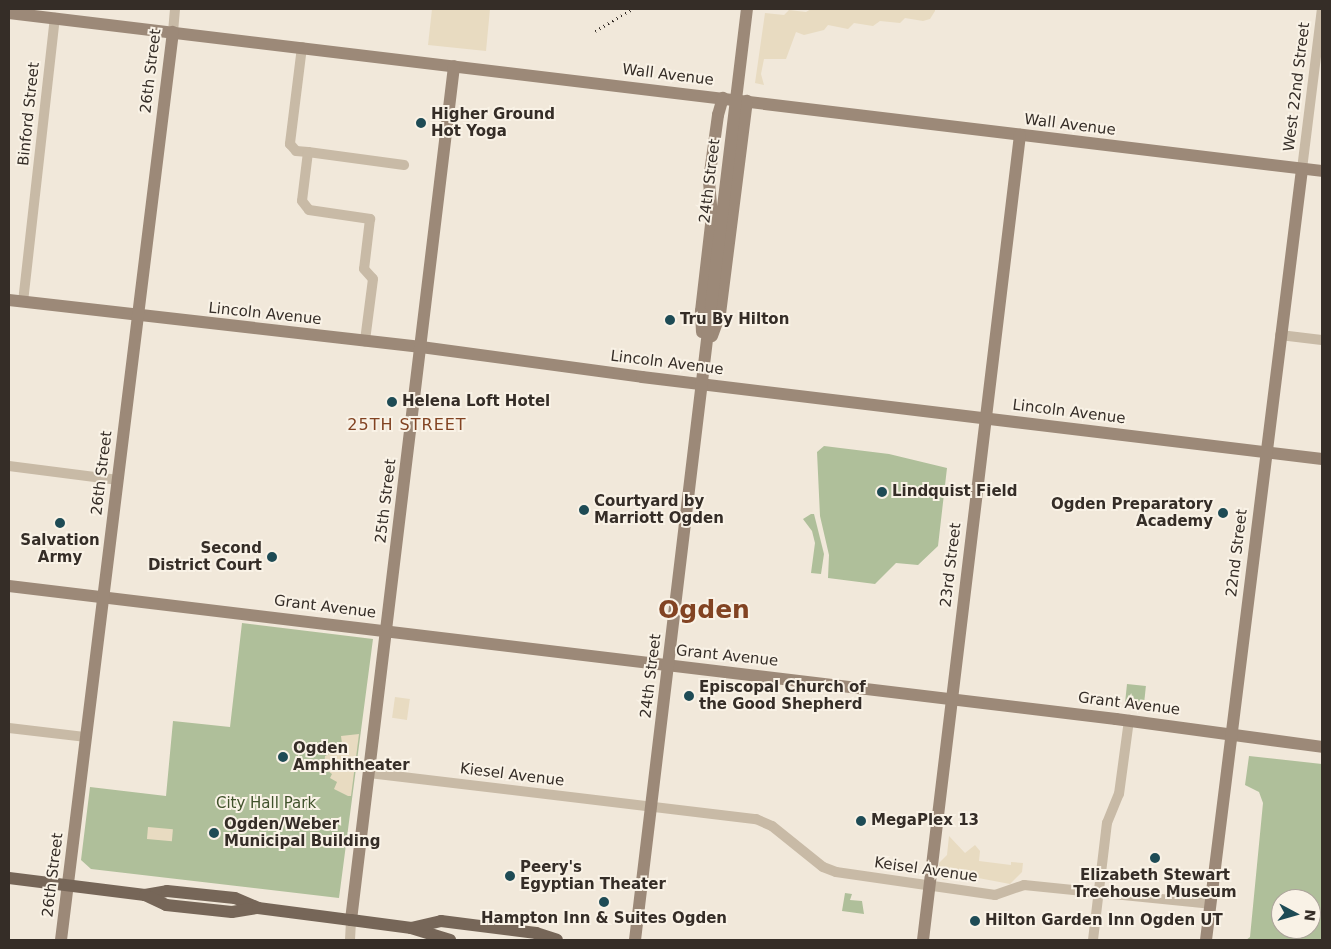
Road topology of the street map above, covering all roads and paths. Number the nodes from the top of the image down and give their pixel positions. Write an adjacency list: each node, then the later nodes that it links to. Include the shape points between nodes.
1 (175, 9): 6 (street, 26th Street)
2 (747, 9): 24 (street, 24th Street, bridge)
3 (1322, 9): 8 (street, West 22nd Street)
4 (15, 12): 5 (street, Wall Avenue)
5 (55, 18): 6 (street, Wall Avenue); 18 (street, Binford Street)
6 (173, 32): 7 (street, Wall Avenue); 19 (street, 26th Street)
7 (302, 47): 9 (street, Wall Avenue); 13 (street, via 290,144 296,151)
8 (1320, 54): 15 (street, West 22nd Street)
9 (454, 66): 10 (street, Wall Avenue); 23 (street, 25th Street)
10 (723, 98): 11 (street, Wall Avenue); 24 (street, 24th Street, via 709,180 712,216 701,311)
11 (747, 101): 12 (street, Wall Avenue); 24 (street, 24th Street, via 720,314)
12 (1020, 135): 15 (street, Wall Avenue); 26 (street, 23rd Street)
13 (308, 152): 14 (street); 22 (street, via 304,207 370,219 364,269 373,279)
14 (404, 165)
15 (1302, 169): 16 (street, Wall Avenue); 20 (street, 22nd Street)
16 (1322, 171)
17 (9, 300): 18 (street, Lincoln Avenue)
18 (23, 302): 19 (street, Lincoln Avenue)
19 (138, 316): 22 (street, Lincoln Avenue); 30 (street, 26th Street)
20 (1280, 335): 21 (street); 27 (street, 22nd Street)
21 (1322, 340)
22 (365, 341): 23 (street, Lincoln Avenue)
23 (421, 347): 25 (street, Lincoln Avenue); 33 (street, 25th Street)
24 (704, 357): 25 (street, 24th Street)
25 (702, 383): 26 (street, Lincoln Avenue); 34 (street, 24th Street)
26 (986, 418): 27 (street, Lincoln Avenue); 35 (street, 23rd Street)
27 (1266, 452): 28 (street, Lincoln Avenue); 38 (street, 22nd Street)
28 (1322, 459)
29 (9, 466): 30 (street)
30 (118, 480): 32 (street, 26th Street)
31 (9, 586): 32 (street, Grant Avenue)
32 (103, 597): 33 (street, Grant Avenue); 39 (street, 26th Street)
33 (386, 631): 34 (street, Grant Avenue); 41 (street, 25th Street)
34 (669, 667): 35 (street, Grant Avenue); 42 (street, 24th Street)
35 (952, 699): 36 (street, Grant Avenue); 45 (street, 23rd Street)
36 (1129, 720): 38 (street, Grant Avenue); 46 (street, via 1120,789 1108,823)
37 (9, 728): 39 (street)
38 (1231, 734): 40 (street, Grant Avenue); 47 (street, 22nd Street)
39 (86, 738): 44 (street, 26th Street)
40 (1322, 747)
41 (369, 773): 42 (street, Kiesel Avenue); 48 (street, 25th Street)
42 (651, 807): 45 (street, Keisel Avenue, via 756,819 772,826 823,867 836,872); 54 (street, 24th Street)
43 (9, 878): 44 (main road)
44 (68, 885): 48 (main road, via 145,895 166,905 232,912 258,908); 50 (street, 26th Street)
45 (929, 885): 46 (street, Keisel Avenue, via 995,895 1024,885); 55 (street, 23rd Street)
46 (1098, 890): 47 (street, Keisel Avenue); 56 (street)
47 (1210, 904): 57 (street, 22nd Street)
48 (351, 920): 49 (main road); 51 (street, 25th Street)
49 (411, 928): 52 (main road); 53 (main road, via 441,921 536,933)
50 (61, 940)
51 (350, 940)
52 (450, 940)
53 (557, 940)
54 (635, 940)
55 (923, 940)
56 (1093, 940)
57 (1206, 940)

